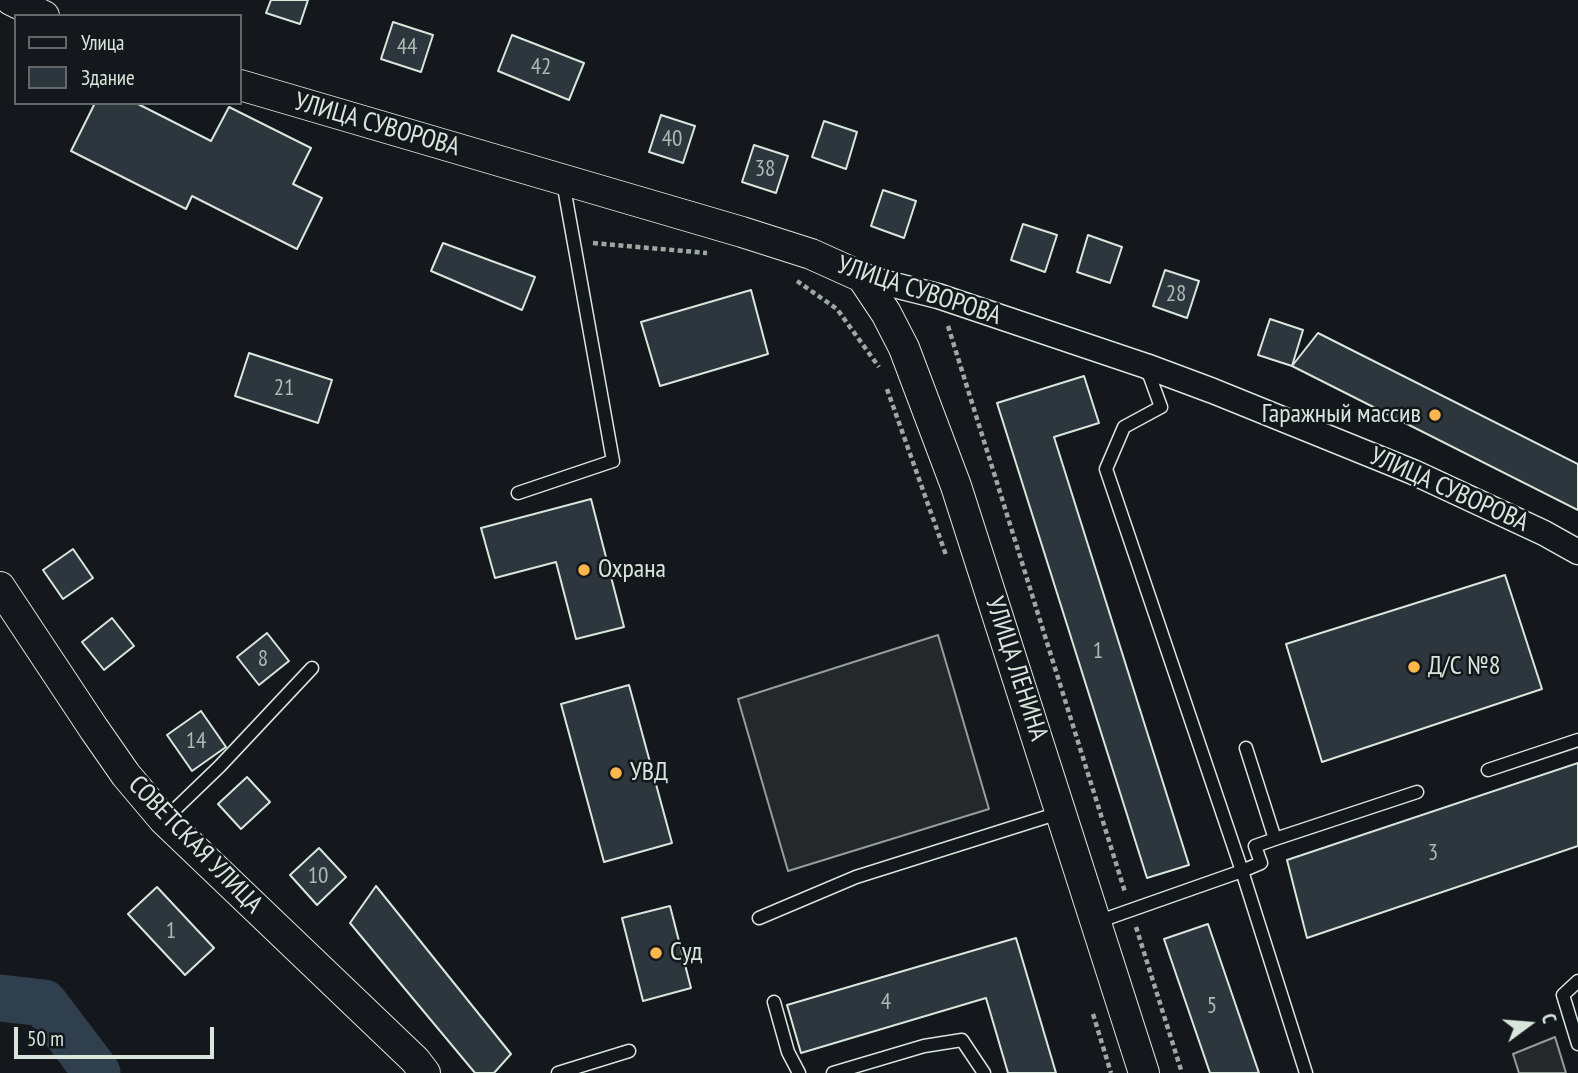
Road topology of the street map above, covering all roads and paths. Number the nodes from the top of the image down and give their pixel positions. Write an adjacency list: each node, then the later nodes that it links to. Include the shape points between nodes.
1 (10, 0): 2 (street)
2 (40, 14)
3 (242, 86): 4 (street, УЛИЦА СУВОРОВА)
4 (562, 178): 5 (lane); 7 (street, УЛИЦА СУВОРОВА, via 811,254)
5 (575, 242): 6 (path); 11 (lane, via 614,461)
6 (719, 254)
7 (862, 276): 9 (street, УЛИЦА СУВОРОВА); 20 (street, УЛИЦА ЛЕНИНА, via 904,348 956,486)
8 (791, 277): 13 (path, via 837,309 878,365)
9 (938, 296): 10 (street, УЛИЦА СУВОРОВА); 24 (path)
10 (1146, 366): 12 (street, УЛИЦА СУВОРОВА, via 1413,472); 23 (lane, via 1161,407 1124,427 1106,469)
11 (518, 494)
12 (1578, 552)
13 (947, 557)
14 (0, 587): 21 (street, СОВЕТСКАЯ УЛИЦА, via 110,752)
15 (312, 667): 21 (lane)
16 (1578, 740): 18 (lane)
17 (1246, 748): 22 (lane)
18 (1488, 769)
19 (1417, 792): 22 (lane)
20 (1062, 812): 25 (lane, via 856,877); 26 (street, УЛИЦА ЛЕНИНА)
21 (164, 820): 32 (street, СОВЕТСКАЯ УЛИЦА)
22 (1275, 839): 23 (lane, via 1255,846 1261,863)
23 (1242, 871): 24 (lane); 40 (lane)
24 (1131, 910): 26 (lane); 39 (path)
25 (759, 918)
26 (1097, 922): 38 (street, УЛИЦА ЛЕНИНА)
27 (1578, 981): 30 (lane, via 1563,995)
28 (774, 1002): 34 (lane)
29 (1091, 1007): 37 (path)
30 (1578, 1044)
31 (629, 1051): 33 (lane)
32 (425, 1073)
33 (558, 1073)
34 (799, 1073)
35 (833, 1073): 36 (lane, via 924,1046 962,1040)
36 (984, 1073)
37 (1111, 1073)
38 (1144, 1073)
39 (1182, 1073)
40 (1306, 1073)

